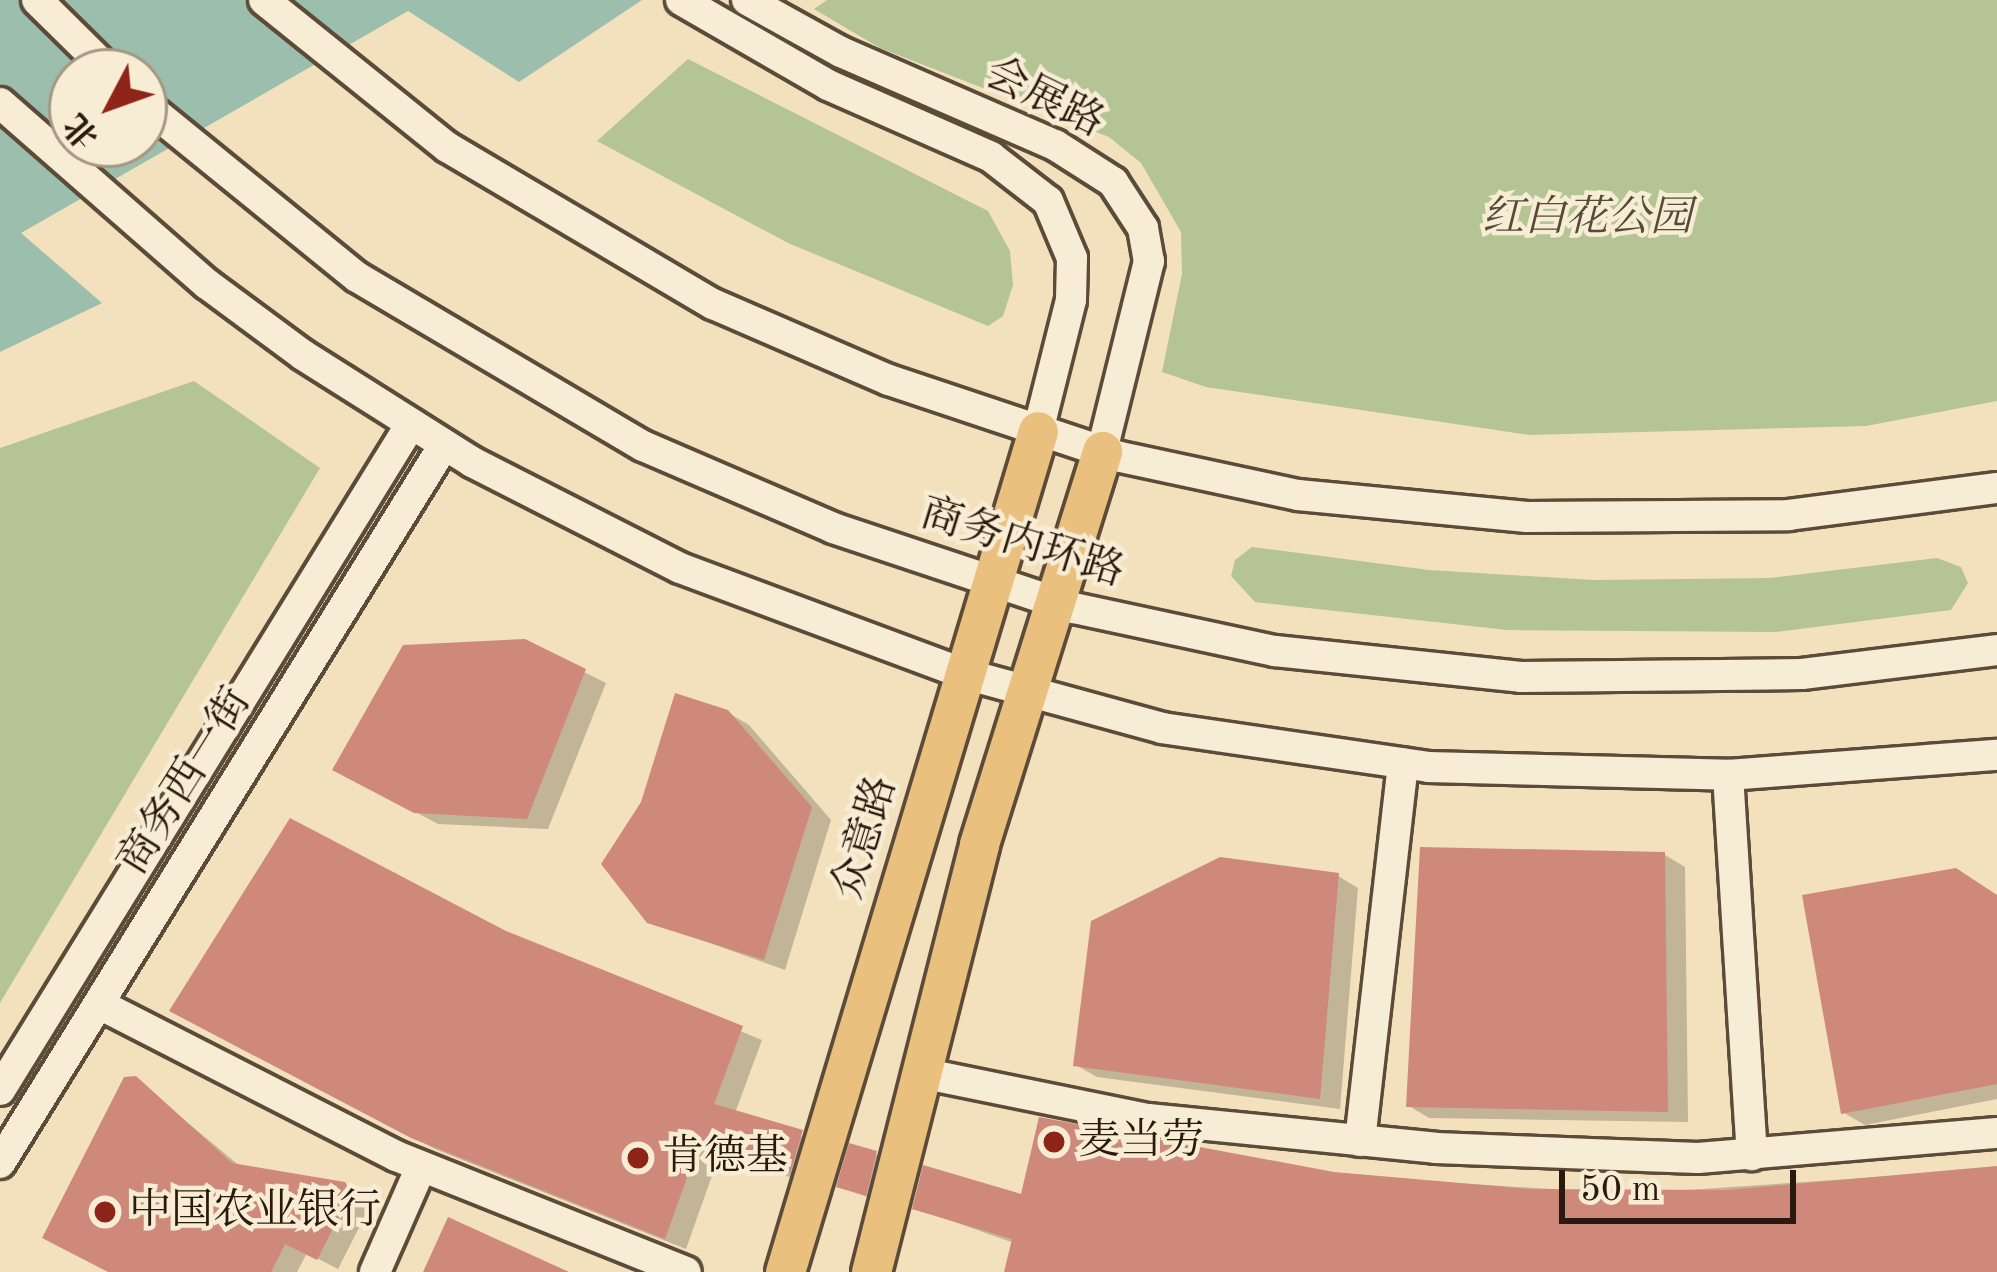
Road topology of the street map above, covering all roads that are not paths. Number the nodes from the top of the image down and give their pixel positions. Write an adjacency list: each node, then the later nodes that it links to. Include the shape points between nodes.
1 (37, 0): 5 (street)
2 (264, 0): 9 (street, via 461,156 713,304 889,380)
3 (747, 0): 11 (street, 会展路, via 841,52 1055,145 1113,182 1143,229 1149,261)
4 (683, 2): 9 (street, 会展路, via 828,86 991,157 1048,201 1072,258 1070,300)
5 (86, 48)
6 (0, 103): 8 (street, via 207,284)
7 (168, 124): 13 (street, 商务内环路, via 307,238 502,368 643,446 833,528)
8 (411, 424): 10 (street); 23 (street, 商务西一街)
9 (1038, 431): 11 (street); 13 (main road, 众意路)
10 (444, 445): 16 (street, via 680,568); 21 (street, 商务西一街)
11 (1102, 451): 12 (street, via 1298,495 1527,517 1789,515); 14 (main road)
12 (1997, 488)
13 (993, 582): 14 (street, 商务内环路); 16 (main road, 众意路)
14 (1055, 602): 15 (street, 商务内环路, via 1275,651 1521,677 1802,674); 17 (main road)
15 (1997, 650)
16 (965, 674): 17 (street); 31 (main road, 众意路)
17 (1027, 694): 19 (street, via 1162,728); 22 (main road)
18 (1997, 754): 20 (street)
19 (1403, 763): 20 (street); 25 (street)
20 (1728, 775): 26 (street)
21 (99, 1004): 27 (street, 商务西一街); 28 (street)
22 (921, 1073): 25 (street, via 1148,1119); 32 (main road)
23 (0, 1090)
24 (1997, 1133): 26 (street)
25 (1360, 1141): 26 (street, via 1577,1155)
26 (1753, 1155)
27 (0, 1163)
28 (421, 1167): 29 (street); 30 (street)
29 (375, 1272)
30 (686, 1272)
31 (785, 1272)
32 (871, 1272)

